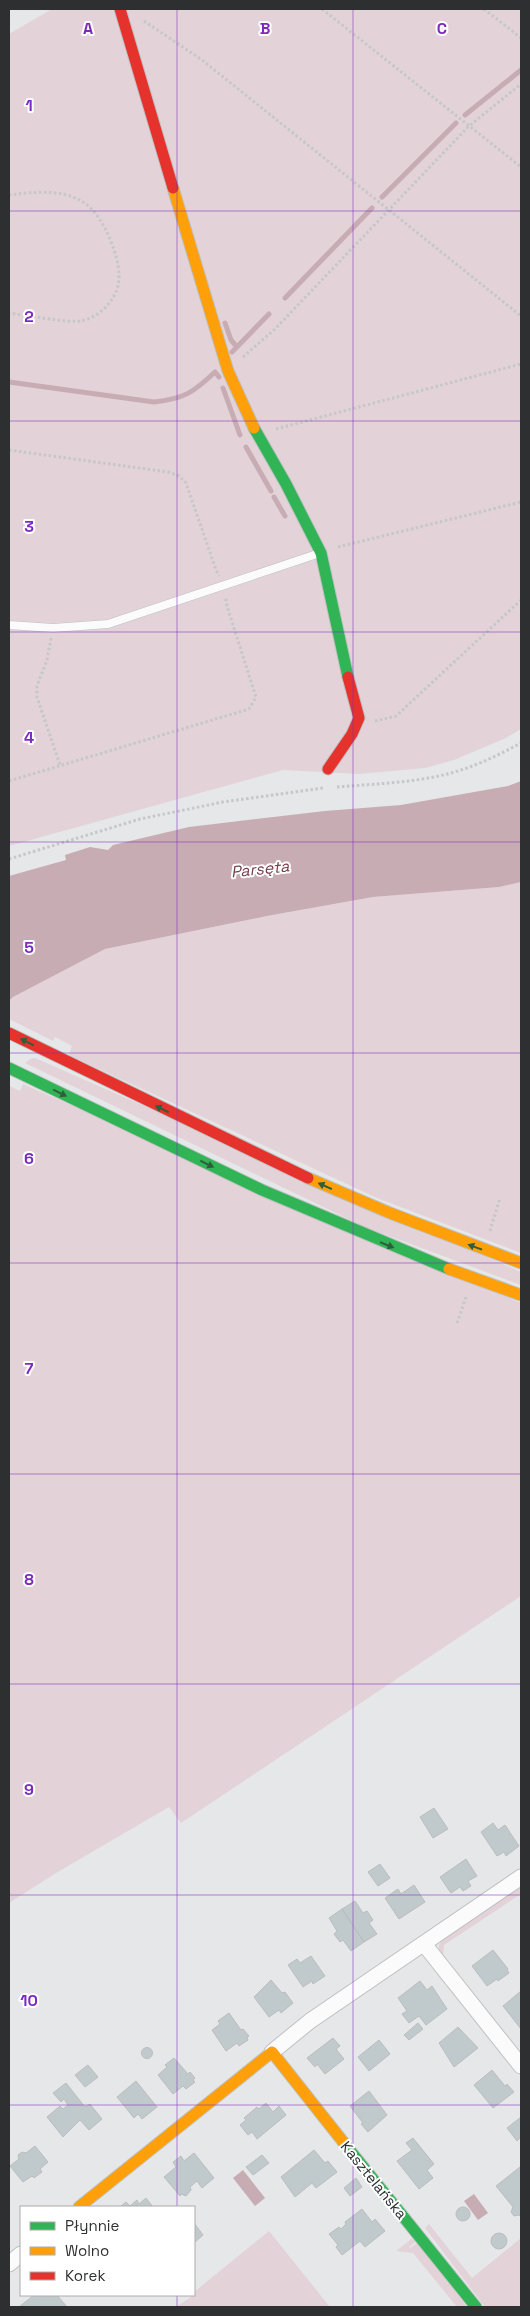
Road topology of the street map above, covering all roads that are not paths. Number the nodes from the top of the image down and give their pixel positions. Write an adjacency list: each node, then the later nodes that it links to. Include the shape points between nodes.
1 (120, 10): 2 (street, via 228,371 256,434)
2 (321, 553): 3 (lane, via 108,624 53,628); 4 (street, via 359,718)
3 (9, 625)
4 (328, 769)
5 (9, 1033): 7 (street, one-way to 5, via 448,1237 313,1181)
6 (13, 1070): 8 (street, one-way to 8, via 332,1222)
7 (521, 1263)
8 (521, 1295)
9 (521, 1877): 10 (street)
10 (424, 1944): 11 (street, via 310,2021); 12 (street)
11 (272, 2052): 13 (street); 16 (street, Kasztelańska)
12 (521, 2066)
13 (80, 2206)
14 (20, 2255): 15 (street)
15 (9, 2264)
16 (476, 2307)

